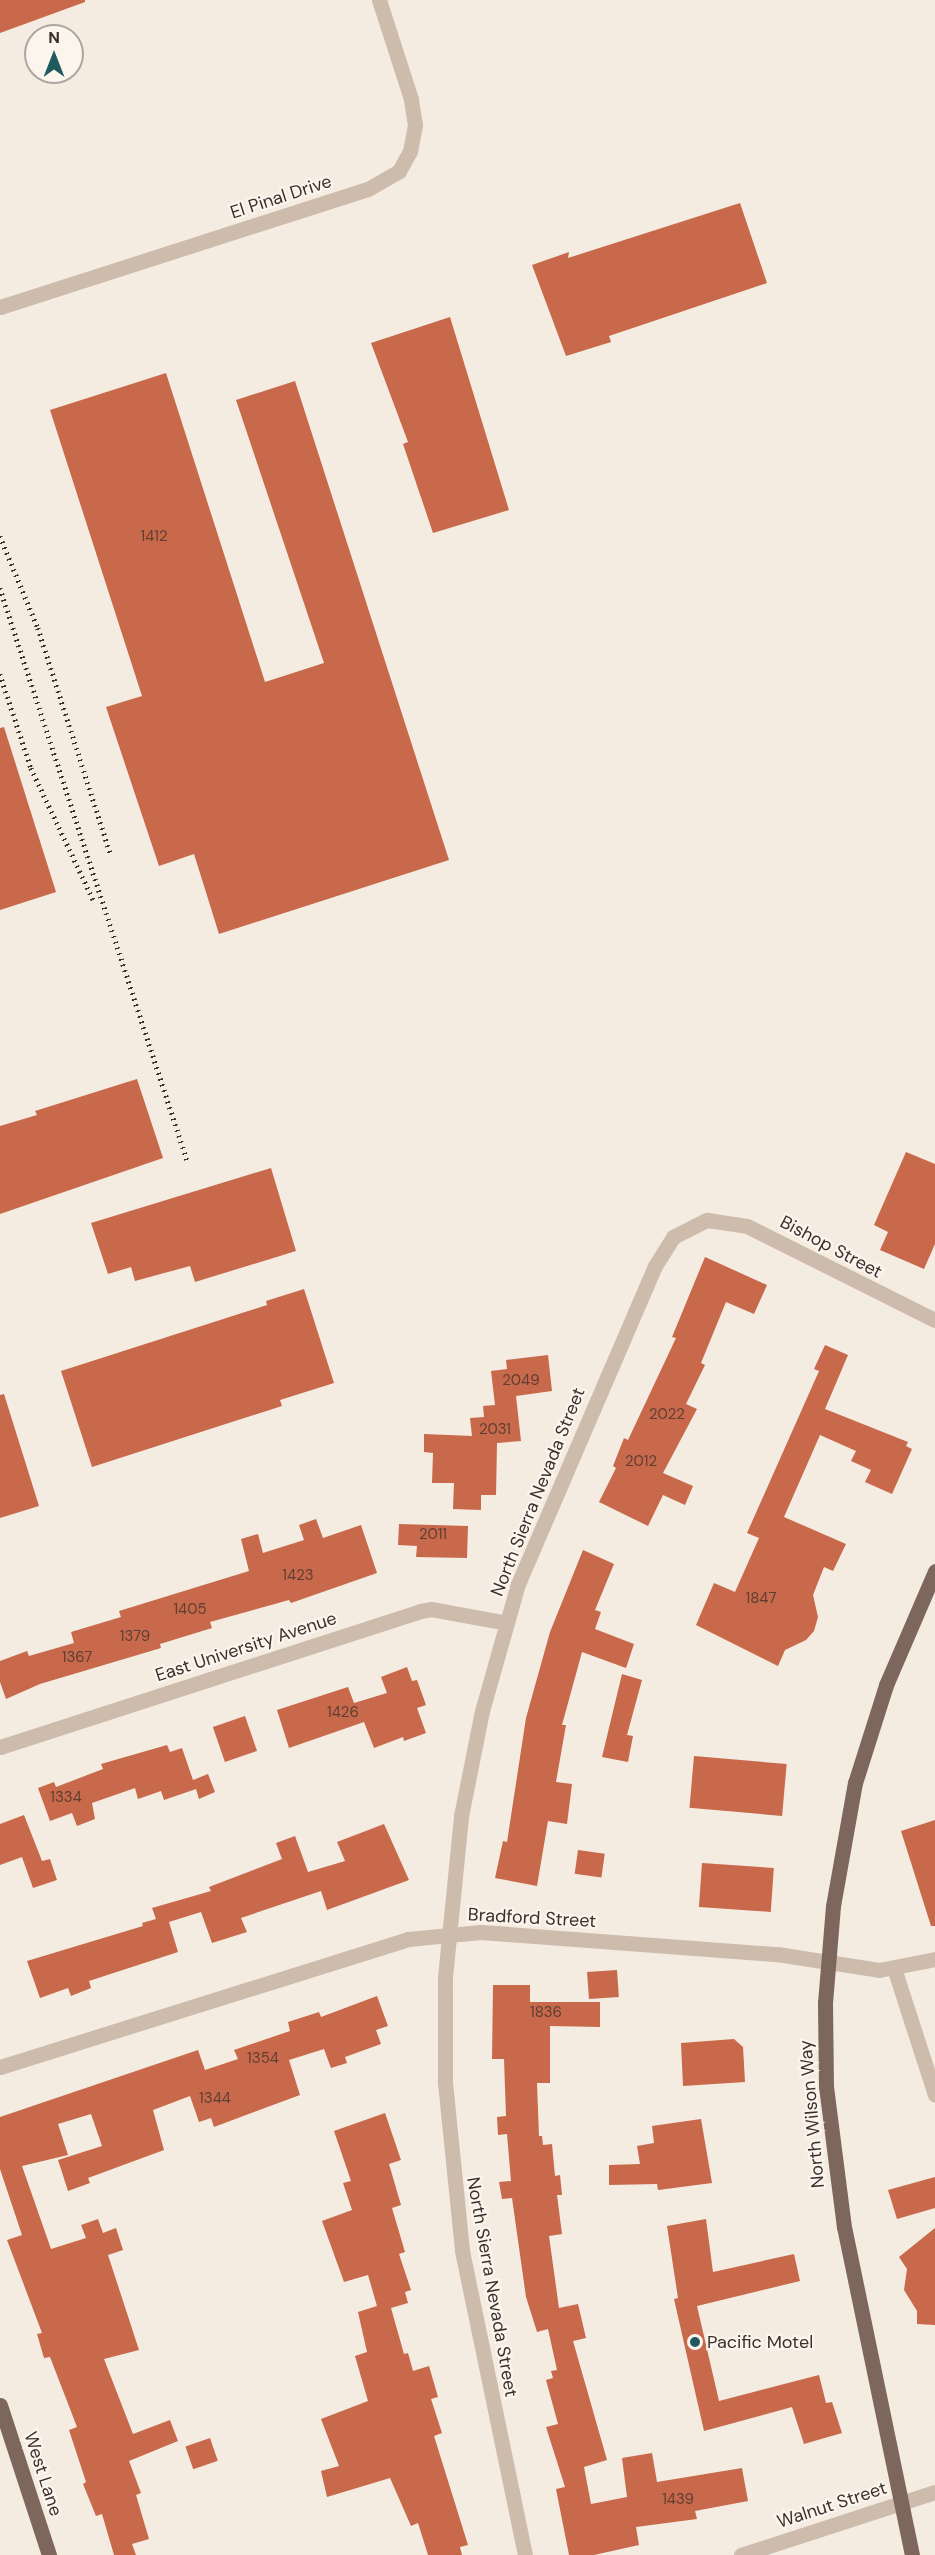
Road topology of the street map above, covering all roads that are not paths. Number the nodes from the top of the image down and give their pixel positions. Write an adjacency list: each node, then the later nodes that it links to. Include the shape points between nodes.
1 (379, 0): 2 (street, El Pinal Drive, via 411,99 415,125 410,151 399,171 368,189)
2 (0, 308)
3 (673, 1237): 4 (street, Bishop Street, via 707,1221 747,1226); 6 (street, North Sierra Nevada Street, via 656,1266 552,1498)
4 (935, 1320)
5 (935, 1571): 10 (main road, North Wilson Way, via 886,1685 855,1783 833,1906)
6 (507, 1623): 7 (street, East University Avenue, via 430,1609 420,1611); 8 (street, North Sierra Nevada Street, via 482,1711 461,1816)
7 (0, 1747)
8 (448, 1935): 10 (street, Bradford Street, via 481,1932 766,1953); 12 (street, Bradford Street, via 369,1948); 18 (street, North Sierra Nevada Street, via 445,2082 450,2162 462,2250)
9 (935, 1959): 11 (street, Bradford Street)
10 (828, 1962): 11 (street, Bradford Street, via 879,1970); 16 (main road, North Wilson Way, via 826,2086 834,2166)
11 (894, 1968): 13 (street)
12 (0, 2067)
13 (935, 2095)
14 (0, 2405): 17 (main road, West Lane)
15 (935, 2492): 16 (street, Walnut Street)
16 (901, 2503): 19 (street, Walnut Street); 20 (main road, North Wilson Way)
17 (49, 2555)
18 (525, 2555)
19 (741, 2555)
20 (912, 2555)

